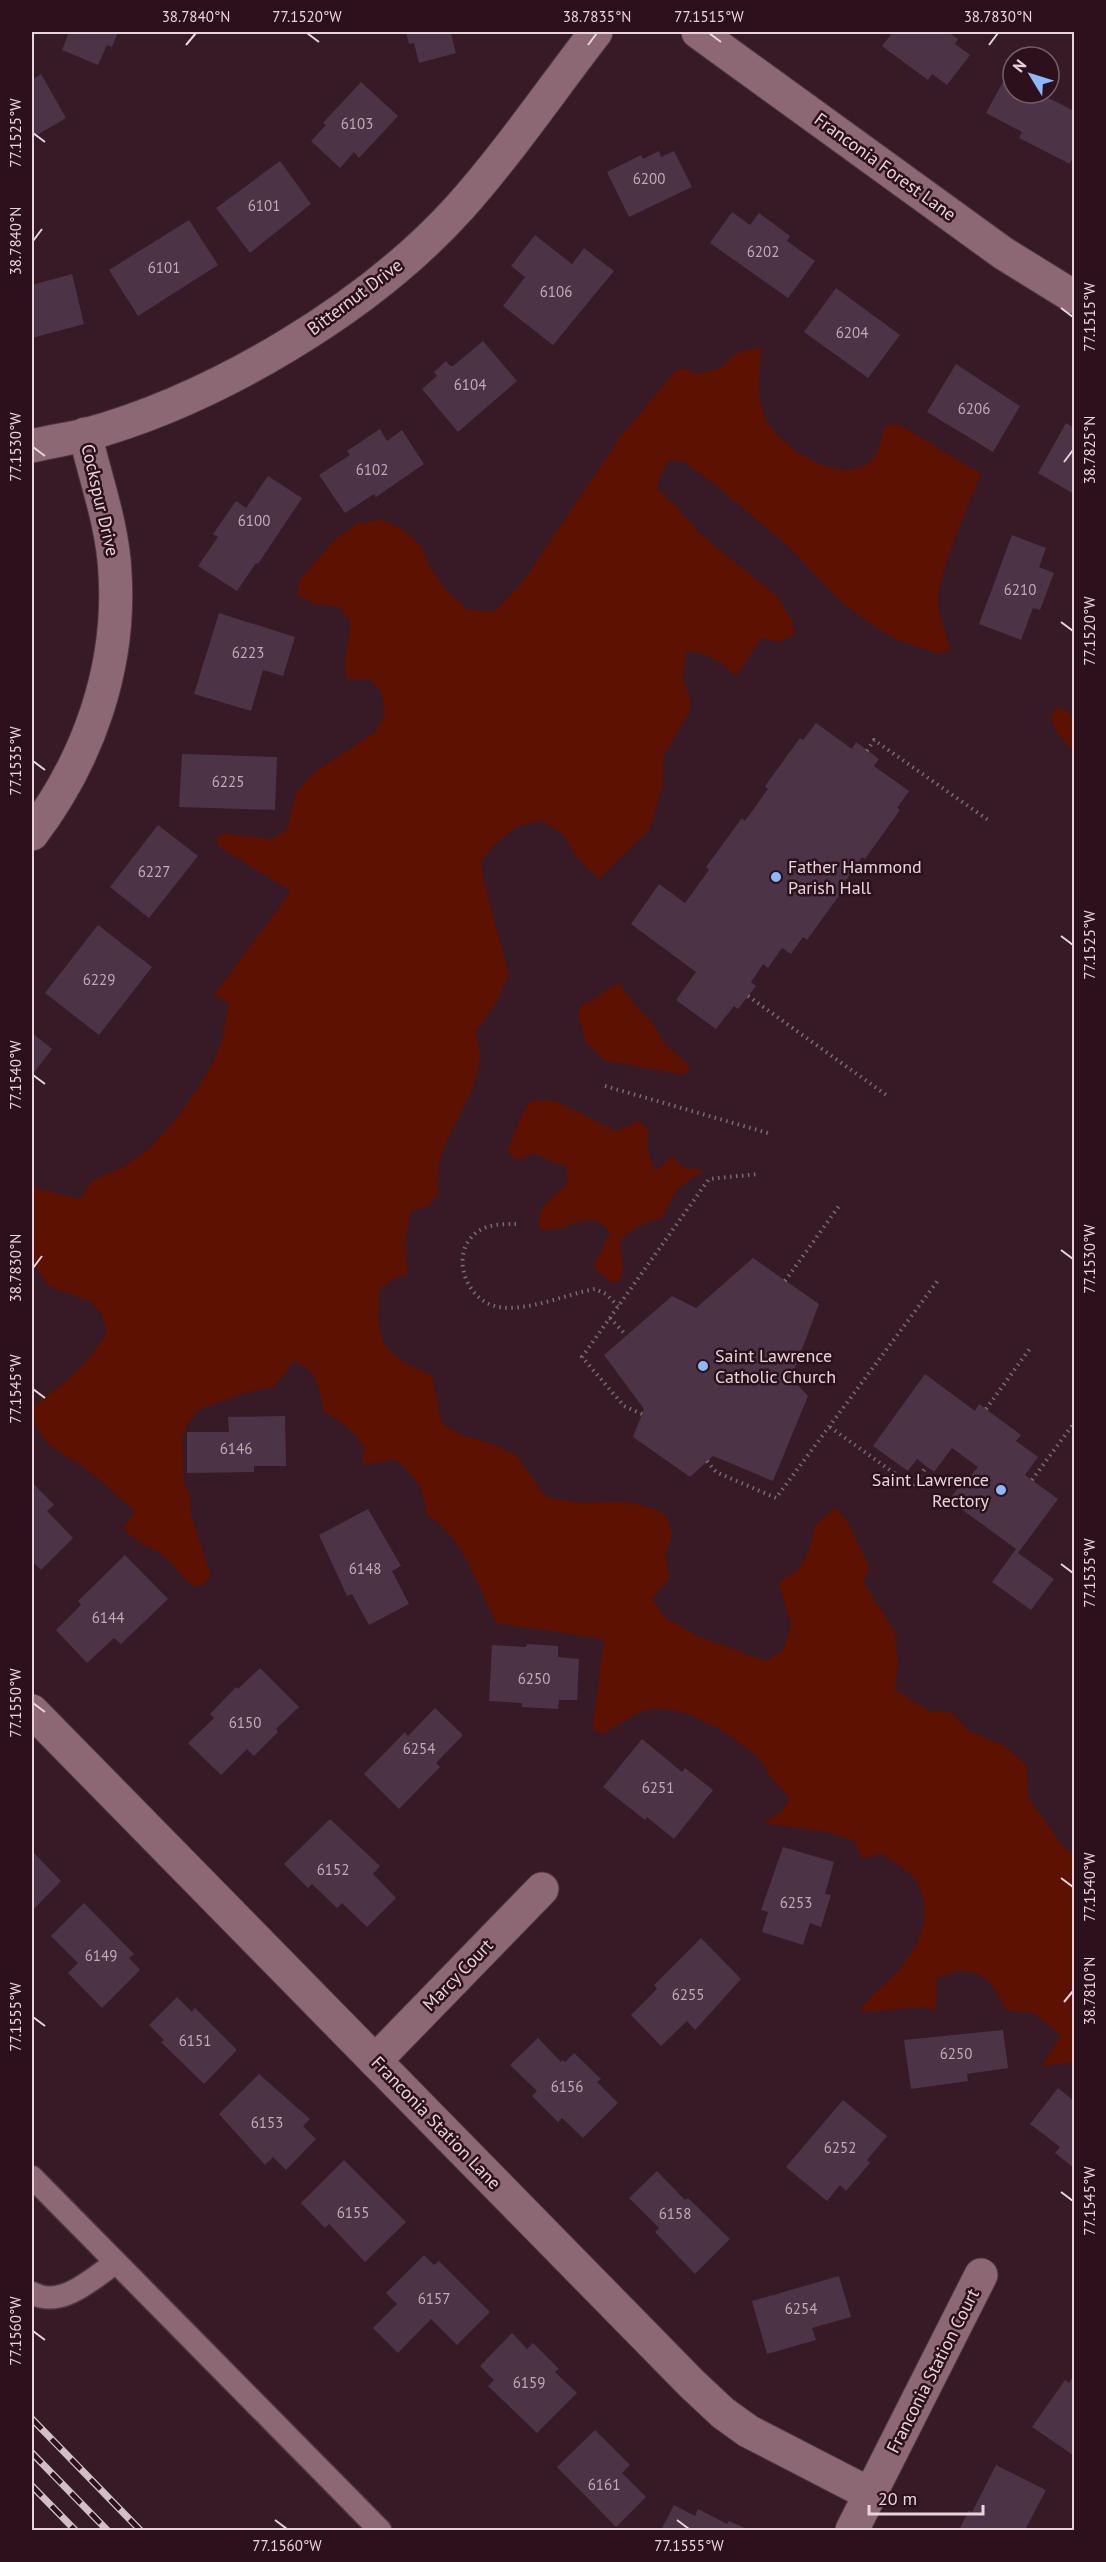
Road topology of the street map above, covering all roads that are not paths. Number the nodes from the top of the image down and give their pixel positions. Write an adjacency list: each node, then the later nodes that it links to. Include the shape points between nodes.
1 (596, 32): 4 (street, Bitternut Drive, via 485,178 459,208 384,277 310,331 236,374 138,417)
2 (698, 32): 3 (street, Franconia Forest Lane, via 1003,253)
3 (1074, 297)
4 (85, 434): 5 (street, Bitternut Drive); 6 (street, Cockspur Drive, via 112,545 116,574 114,628 102,701 89,739 58,798)
5 (32, 446)
6 (32, 834)
7 (32, 1711): 9 (street, Franconia Station Lane)
8 (542, 1889): 9 (street, Marcy Court)
9 (375, 2061): 14 (street, Franconia Station Lane, via 723,2413 748,2431)
10 (32, 2177): 11 (lane)
11 (115, 2263): 13 (lane, via 77,2290 54,2297); 15 (lane)
12 (981, 2275): 14 (street, Franconia Station Court)
13 (32, 2293)
14 (870, 2494): 16 (street, Franconia Station Court)
15 (380, 2530)
16 (852, 2530)

